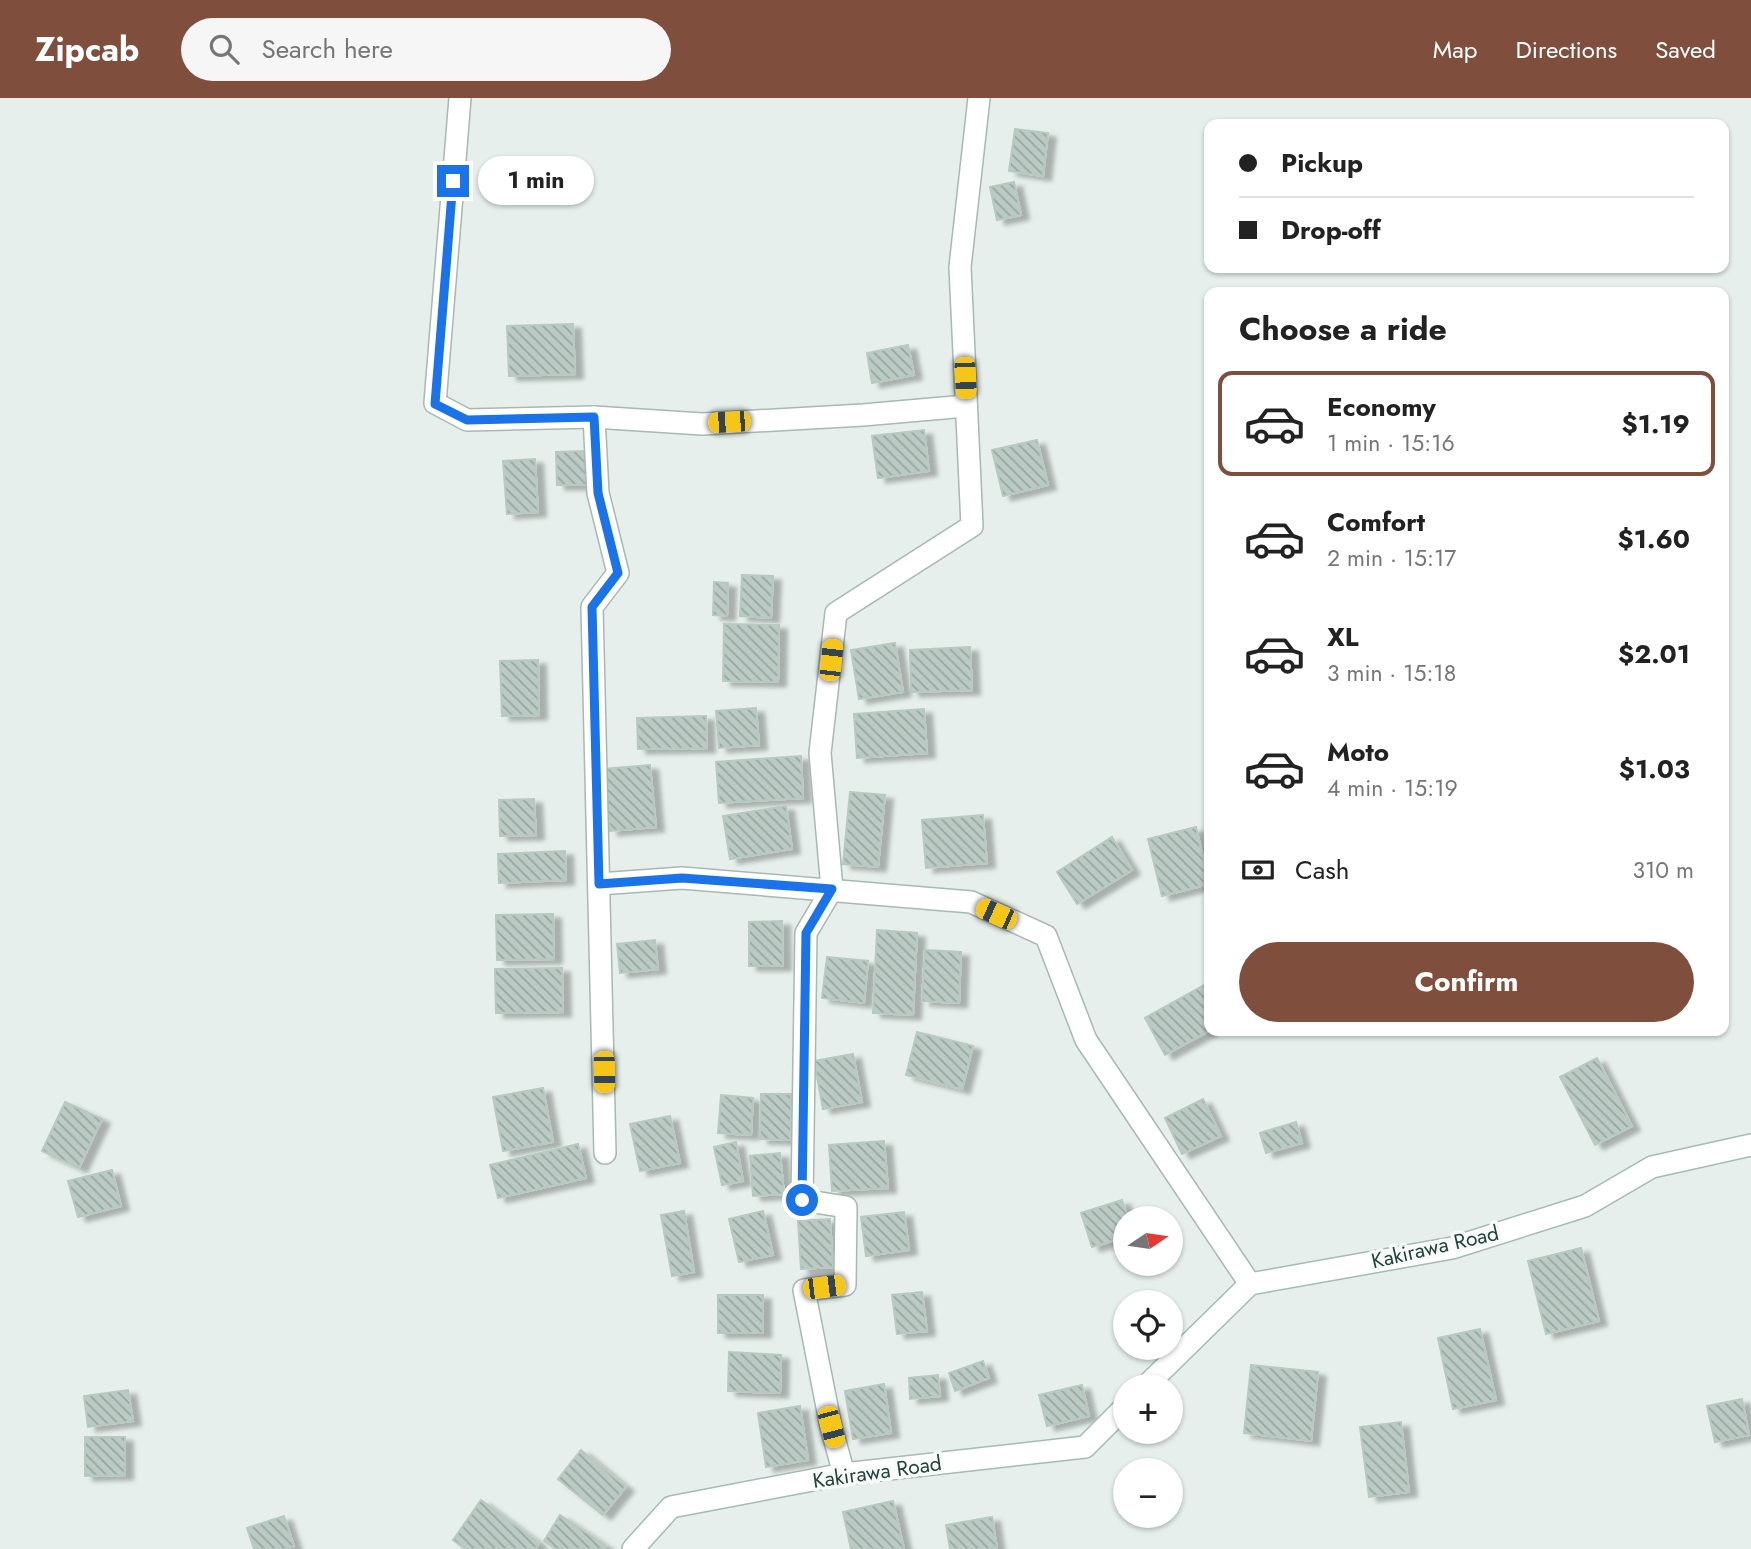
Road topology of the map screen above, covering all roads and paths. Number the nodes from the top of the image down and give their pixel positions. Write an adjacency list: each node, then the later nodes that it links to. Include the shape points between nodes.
1 (460, 98): 4 (street, via 435,404 467,420)
2 (979, 98): 3 (street, via 960,267)
3 (966, 405): 4 (street, via 702,424); 6 (street, via 972,526 836,613 820,752)
4 (594, 417): 5 (street, via 598,493 618,573 592,607)
5 (599, 884): 6 (street, via 682,878); 8 (street)
6 (832, 889): 9 (street, via 971,902 1046,936 1086,1040); 12 (street, via 806,933 802,1200 846,1207 845,1285 804,1290)
7 (1751, 1144): 9 (street, Kakirawa Road, via 1652,1167 1585,1206 1452,1248)
8 (605, 1153)
9 (1250, 1284): 10 (street)
10 (1158, 1374)
11 (1113, 1419): 12 (street, Kakirawa Road, via 1085,1447)
12 (844, 1474): 13 (street, Kakirawa Road, via 671,1507)
13 (633, 1549)

